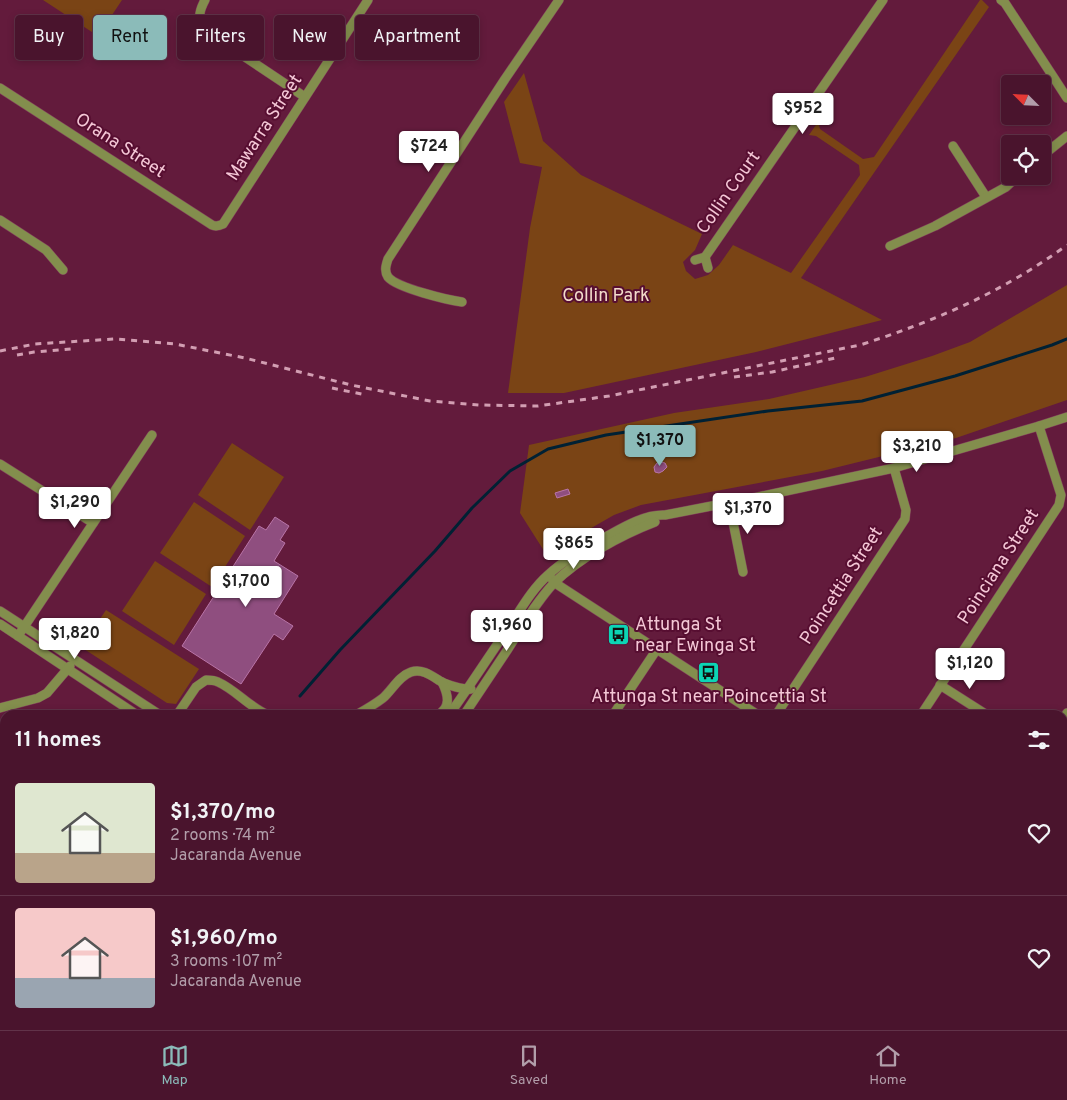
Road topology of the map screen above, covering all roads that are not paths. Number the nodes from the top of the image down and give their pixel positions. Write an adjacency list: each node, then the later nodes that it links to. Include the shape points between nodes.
1 (205, 0): 7 (street, via 199,16 209,33)
2 (368, 0): 7 (street, Mawarra Street)
3 (559, 0): 21 (street, via 388,259 385,269 388,278 396,283 438,298)
4 (882, 0): 17 (street, Collin Court)
5 (1001, 0): 8 (street)
6 (0, 88): 15 (street, Orana Street, via 212,225)
7 (304, 97): 15 (street, Mawarra Street)
8 (1067, 98)
9 (1067, 136): 11 (street)
10 (953, 146): 13 (street)
11 (1051, 149)
12 (1007, 185): 13 (street)
13 (986, 196): 16 (street, via 934,226)
14 (0, 220): 20 (street, via 46,250)
15 (223, 224)
16 (890, 246)
17 (705, 257): 18 (street, Collin Court); 19 (street, Collin Court)
18 (695, 260)
19 (708, 268)
20 (63, 270)
21 (462, 302)
22 (1067, 418): 23 (street)
23 (1039, 426): 26 (street); 42 (street, Poinciana Street, via 1061,495 1059,505)
24 (152, 435): 29 (street)
25 (0, 464): 29 (street)
26 (894, 468): 27 (street); 55 (street, Poincettia Street, via 906,510 905,519)
27 (729, 502): 28 (street); 30 (street)
28 (666, 515): 31 (street, via 635,522 614,532); 32 (street, via 595,553)
29 (93, 523): 35 (street)
30 (743, 572)
31 (547, 575): 32 (street); 43 (street)
32 (555, 583): 37 (street); 38 (street)
33 (0, 611): 35 (street)
34 (0, 624): 36 (street)
35 (24, 627): 36 (street); 39 (street)
36 (18, 636): 40 (street)
37 (657, 649): 53 (street); 54 (street)
38 (507, 650): 43 (street, via 493,661 480,681); 52 (street)
39 (74, 659): 40 (street); 46 (street)
40 (68, 669): 44 (street, via 43,696); 45 (street)
41 (442, 682): 43 (street); 49 (street, via 433,676 412,671); 50 (street, via 448,697)
42 (940, 685): 56 (street, Poinciana Street); 57 (street)
43 (467, 690): 51 (street)
44 (0, 708)
45 (130, 710)
46 (152, 710)
47 (180, 710): 48 (street, via 196,687 206,680 216,681)
48 (259, 710)
49 (365, 710)
50 (446, 710)
51 (448, 710)
52 (467, 710)
53 (616, 710)
54 (750, 710)
55 (779, 710)
56 (924, 710)
57 (979, 710)

